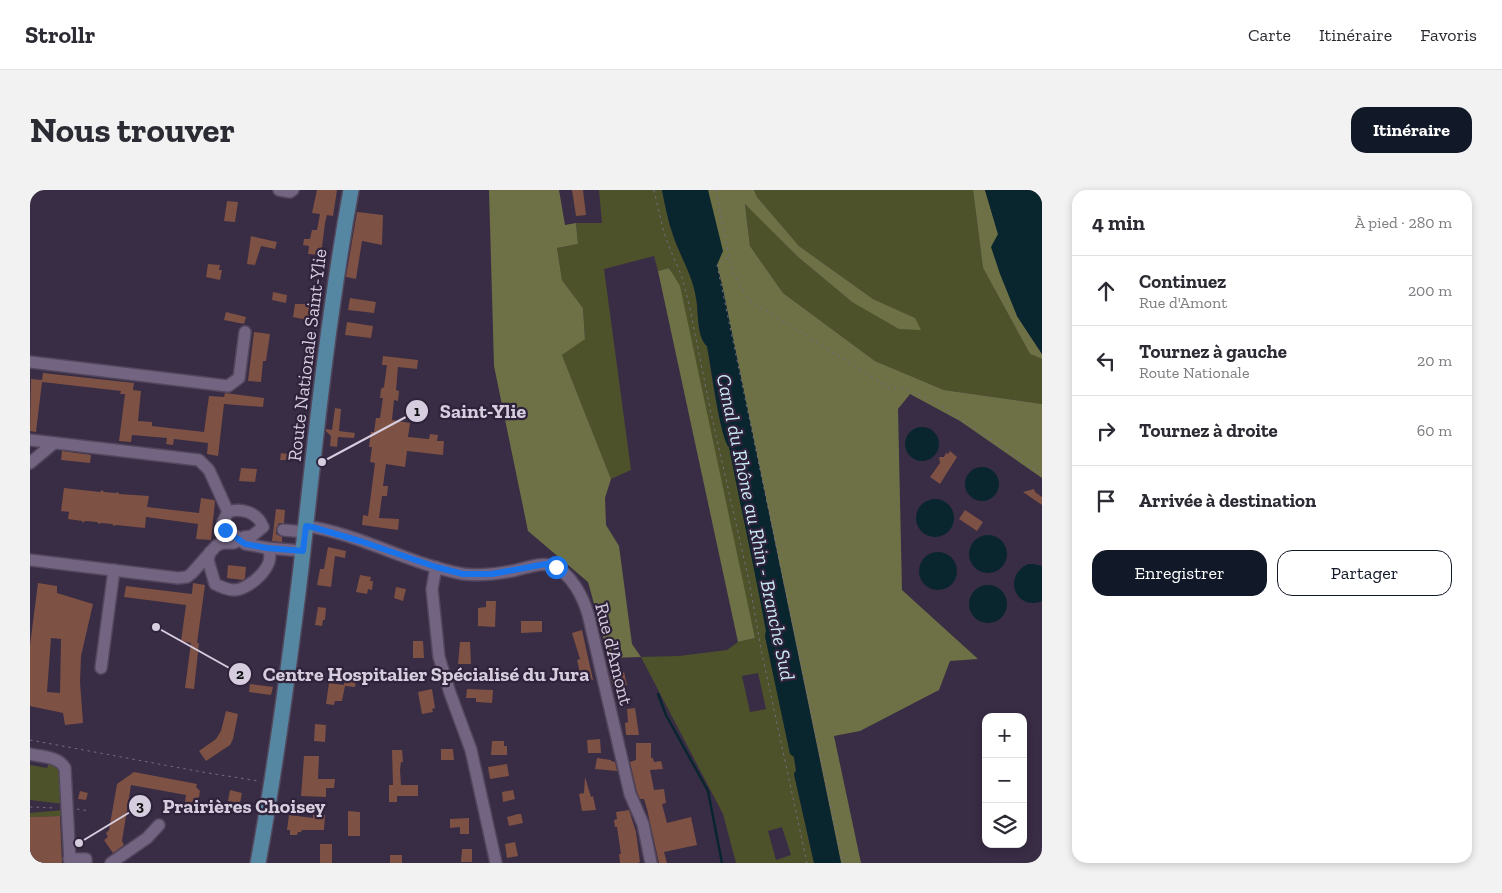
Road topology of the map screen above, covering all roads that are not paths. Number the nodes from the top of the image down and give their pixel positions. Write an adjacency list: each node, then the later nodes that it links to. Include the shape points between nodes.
1 (278, 190): 2 (street)
2 (294, 190)
3 (351, 190): 11 (main road, Route Nationale Saint-Ylie, via 334,294)
4 (245, 332): 5 (street, via 239,378 228,386)
5 (30, 362)
6 (30, 440): 7 (street)
7 (54, 442): 8 (street); 9 (street, via 199,460 209,470)
8 (30, 463)
9 (228, 512): 10 (street, via 246,511); 12 (street, via 223,526)
10 (273, 529): 11 (street, Rue d'Amont); 12 (street)
11 (305, 529): 15 (main road, Route Nationale Saint-Ylie); 17 (street, Rue d'Amont, via 360,541)
12 (240, 540): 13 (street); 14 (street, via 222,543)
13 (267, 548): 15 (street); 20 (street, via 270,553 266,568 250,585 232,590)
14 (210, 551): 19 (street); 20 (street, via 208,560)
15 (303, 551): 27 (main road, Route Nationale Saint-Ylie)
16 (31, 557): 18 (street)
17 (436, 567): 28 (street, via 432,590 439,657 471,750); 29 (street, Rue d'Amont, via 476,575 546,564 561,570 572,583 588,614 630,794 643,824)
18 (114, 570): 19 (street, via 178,578); 21 (street)
19 (191, 573): 20 (street)
20 (214, 584)
21 (101, 668)
22 (30, 754): 24 (street, via 55,759 65,768)
23 (159, 826): 26 (street)
24 (70, 861): 25 (street, via 86,859)
25 (86, 863)
26 (111, 863)
27 (258, 863)
28 (496, 863)
29 (651, 863)

